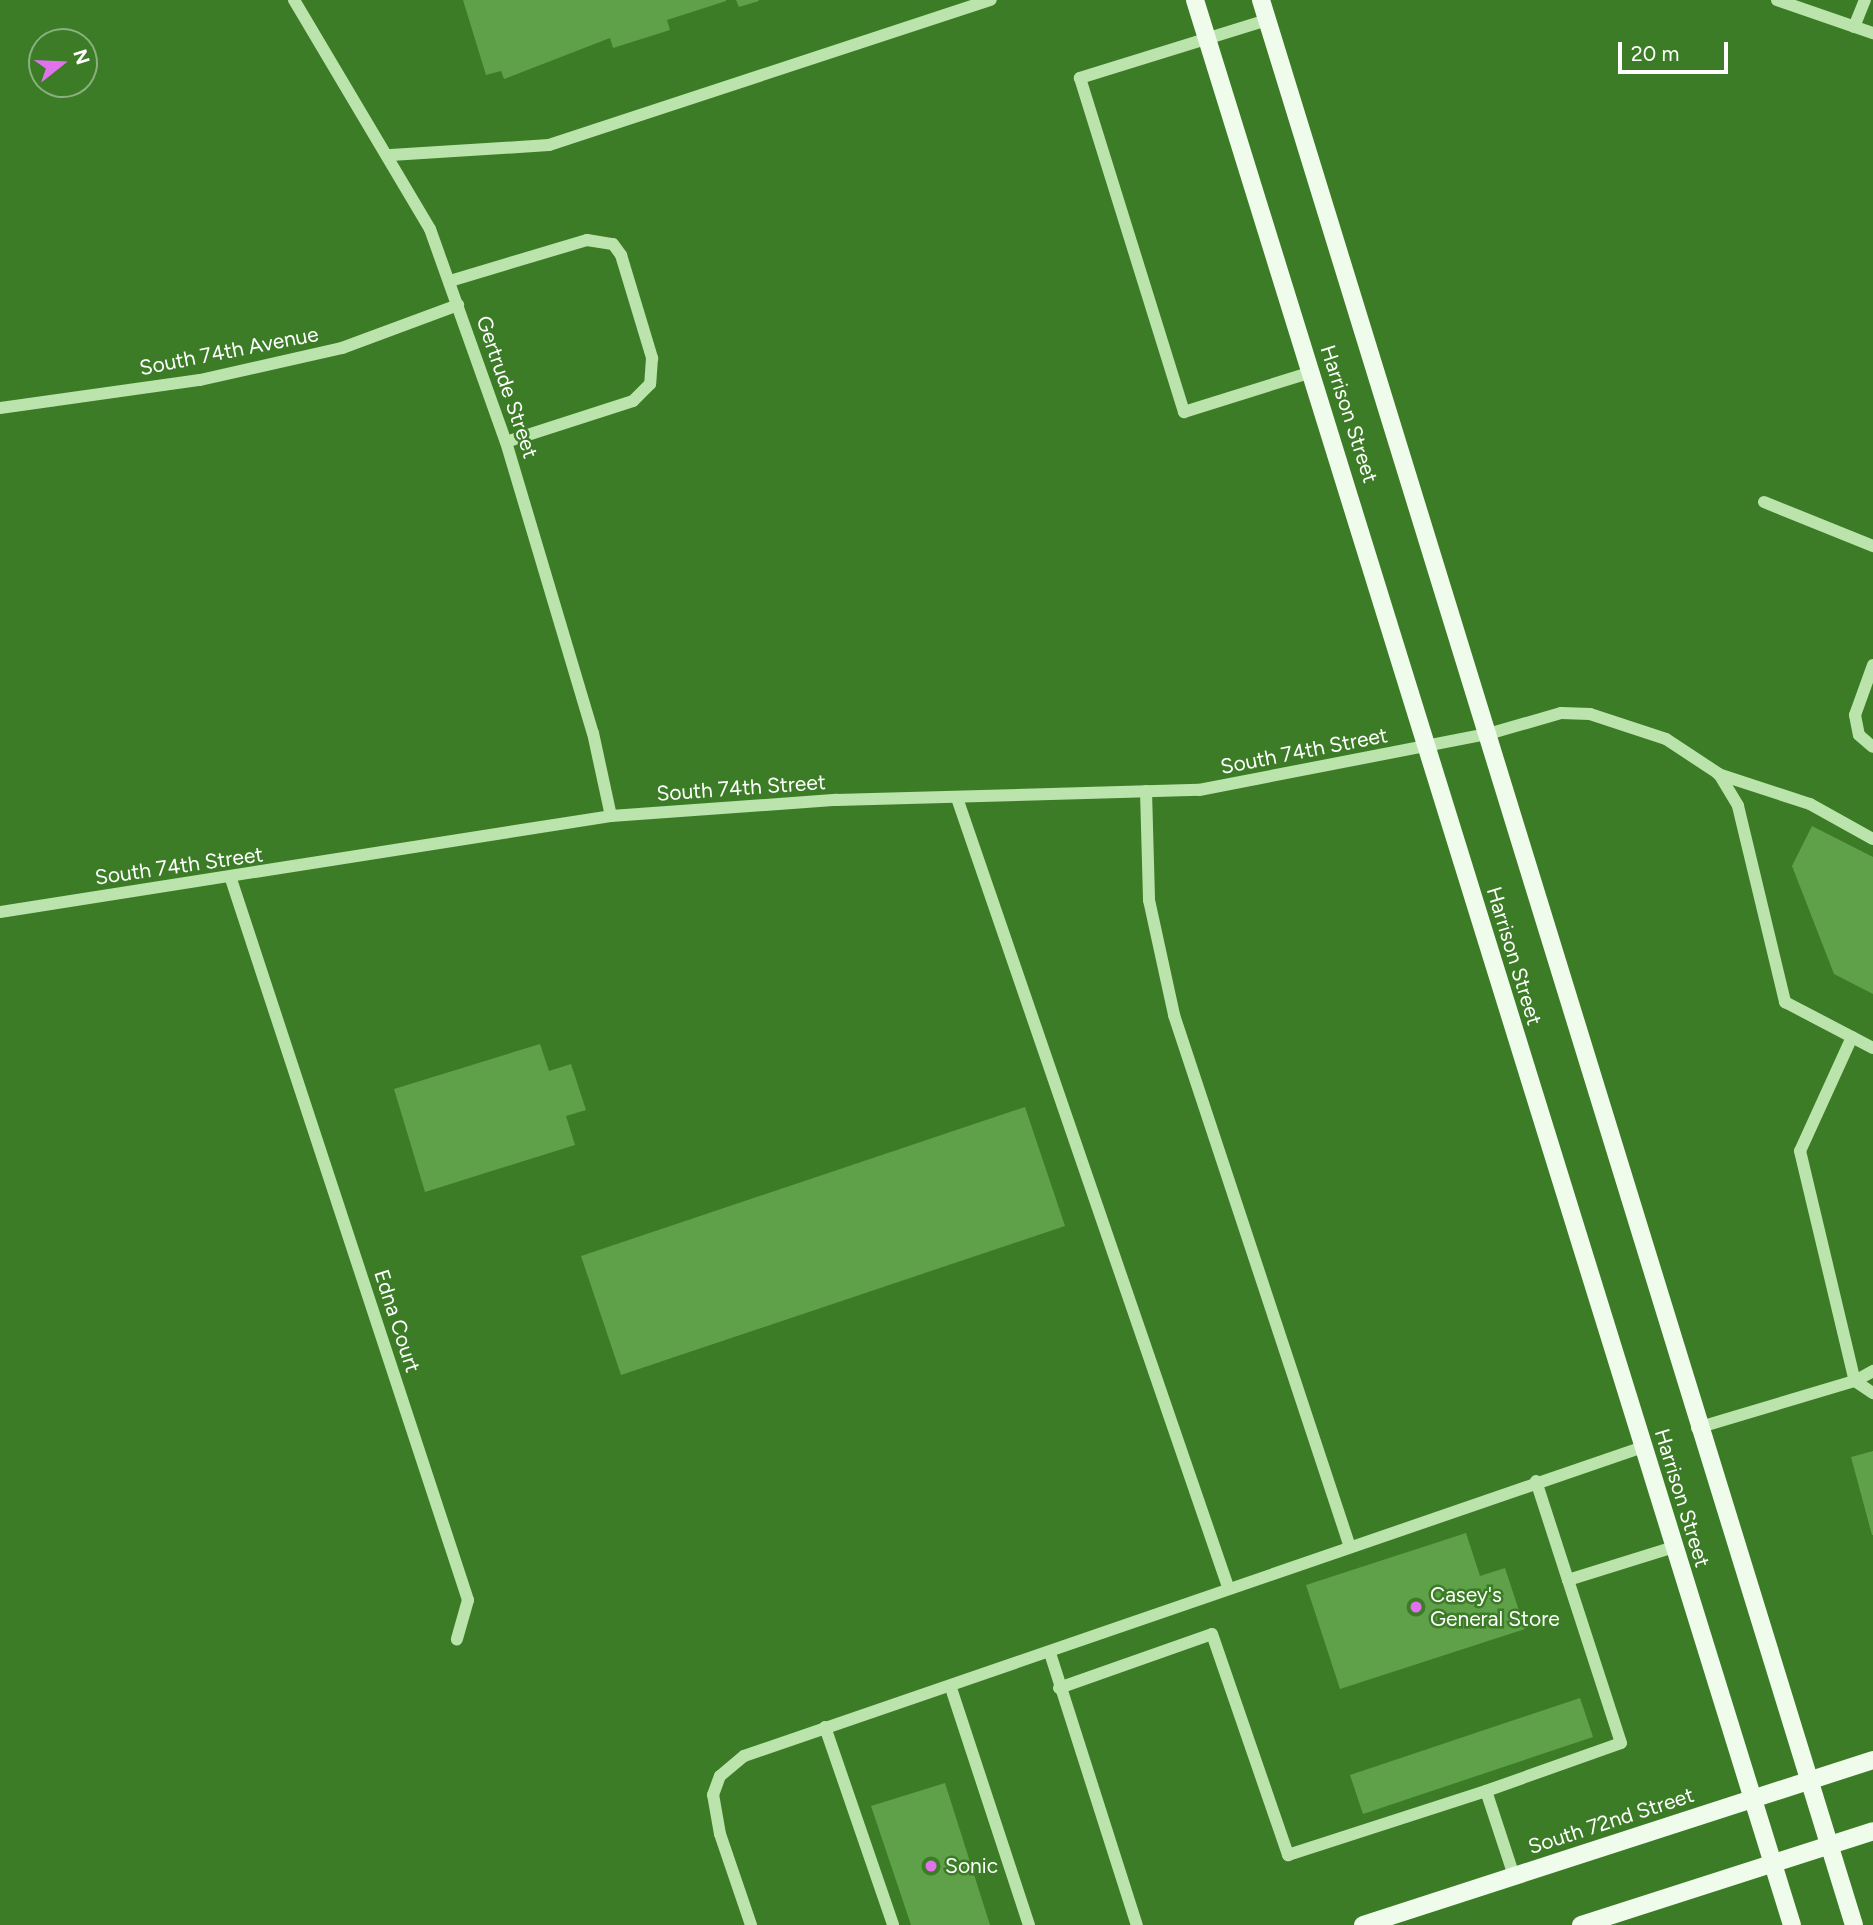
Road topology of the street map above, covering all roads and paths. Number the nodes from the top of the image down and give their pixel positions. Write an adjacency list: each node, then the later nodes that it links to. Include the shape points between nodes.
1 (294, 0): 11 (street, Gertrude Street)
2 (991, 0): 11 (street, via 549,145)
3 (1195, 0): 10 (main road, Harrison Street)
4 (1261, 0): 7 (main road, Harrison Street)
5 (1777, 0): 8 (street)
6 (1865, 0): 8 (street)
7 (1267, 20): 10 (street); 20 (main road, Harrison Street)
8 (1854, 27): 9 (street)
9 (1873, 33)
10 (1207, 38): 14 (main road, Harrison Street); 14 (street, via 1080,78 1184,412)
11 (391, 155): 12 (street, Gertrude Street)
12 (450, 281): 13 (street, Gertrude Street); 16 (street, via 587,240 613,244 621,255 652,358 650,384 633,401)
13 (458, 305): 15 (street, South 74th Avenue, via 342,348 200,380); 16 (street, Gertrude Street)
14 (1312, 372): 21 (main road, Harrison Street)
15 (0, 408)
16 (506, 442): 26 (street, Gertrude Street, via 593,733)
17 (1764, 502): 18 (street)
18 (1873, 546)
19 (1873, 665): 22 (street, via 1855,715 1858,736)
20 (1488, 734): 21 (street, South 74th Street); 23 (street, South 74th Street, via 1561,713 1590,714 1666,739); 35 (main road, Harrison Street)
21 (1426, 747): 24 (street, South 74th Street, via 1199,790); 36 (main road, Harrison Street)
22 (1873, 747)
23 (1718, 773): 27 (street, via 1810,804); 30 (street, via 1738,806 1785,1002)
24 (1146, 791): 25 (street, South 74th Street); 38 (street, via 1149,900 1174,1016)
25 (957, 798): 26 (street, South 74th Street); 41 (street)
26 (611, 816): 28 (street, South 74th Street)
27 (1873, 839)
28 (231, 879): 29 (street, South 74th Street); 42 (street, Edna Court, via 468,1600)
29 (0, 912)
30 (1852, 1037): 31 (street); 33 (street, via 1800,1151)
31 (1873, 1048)
32 (1873, 1371): 33 (street)
33 (1855, 1381): 34 (street); 35 (street)
34 (1873, 1393)
35 (1697, 1428): 48 (main road, Harrison Street)
36 (1643, 1447): 37 (street); 39 (main road, Harrison Street)
37 (1536, 1481): 38 (street); 40 (street)
38 (1349, 1544): 41 (street)
39 (1674, 1547): 40 (street); 50 (main road, Harrison Street)
40 (1569, 1580): 49 (street, via 1621,1743)
41 (1228, 1587): 43 (street)
42 (457, 1639)
43 (1049, 1653): 44 (street); 45 (street)
44 (951, 1688): 46 (street); 57 (street)
45 (1059, 1688): 49 (street, via 1212,1634 1288,1855); 58 (street)
46 (825, 1727): 55 (street, via 744,1756 720,1776 713,1795 720,1834); 56 (street)
47 (1873, 1760): 48 (main road, South 72nd Street)
48 (1807, 1782): 50 (main road, South 72nd Street); 52 (main road, Harrison Street)
49 (1486, 1791): 54 (street)
50 (1752, 1800): 53 (main road, Harrison Street); 54 (main road, South 72nd Street)
51 (1873, 1831): 52 (main road)
52 (1828, 1846): 53 (main road); 62 (main road, Harrison Street)
53 (1773, 1863): 60 (main road); 61 (main road, Harrison Street)
54 (1514, 1876): 59 (main road, South 72nd Street)
55 (751, 1925)
56 (892, 1925)
57 (1029, 1925)
58 (1137, 1925)
59 (1363, 1925)
60 (1581, 1925)
61 (1793, 1925)
62 (1854, 1925)

